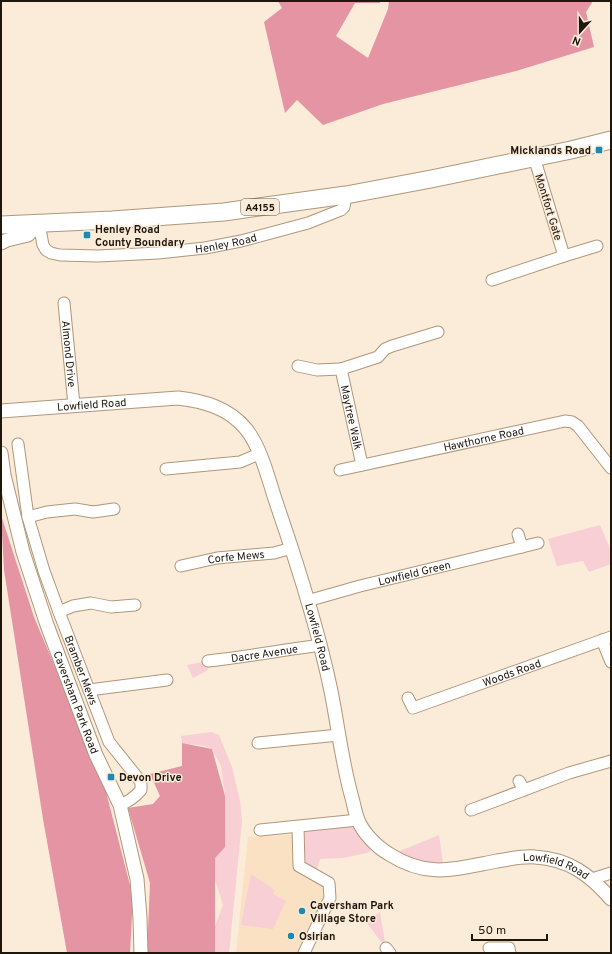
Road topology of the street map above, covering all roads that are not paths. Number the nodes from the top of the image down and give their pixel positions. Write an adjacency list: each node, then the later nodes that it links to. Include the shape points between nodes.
1 (611, 140): 2 (main road, A4155)
2 (534, 158): 3 (main road, A4155); 8 (street, Montfort Gate)
3 (346, 195): 4 (main road, A4155, via 224,212); 4 (street, Henley Road, via 344,208 308,223 241,241 189,250 98,256 60,255 46,250)
4 (39, 224): 5 (main road, A4155); 6 (street, via 28,235)
5 (1, 225)
6 (1, 243)
7 (597, 246): 8 (street, Montfort Gate)
8 (564, 256): 9 (street, Montfort Gate)
9 (492, 280)
10 (64, 303): 14 (street, Almond Drive)
11 (438, 332): 13 (street, Maytree Walk, via 385,349 378,357)
12 (298, 366): 13 (street, Maytree Walk, via 317,370)
13 (341, 369): 20 (street, Maytree Walk)
14 (74, 405): 15 (street, Lowfield Road); 18 (street, Lowfield Road, via 178,398 197,400 214,405 238,421 247,430)
15 (1, 411)
16 (18, 444): 24 (street, Bramber Mews)
17 (1, 453): 43 (street, Caversham Park Road, via 23,552 47,625 96,755)
18 (259, 454): 21 (street, via 240,462); 28 (street, Lowfield Road)
19 (609, 461): 20 (street, Hawthorne Road, via 578,426 565,421)
20 (362, 465): 22 (street, Hawthorne Road)
21 (166, 469)
22 (340, 470)
23 (114, 509): 24 (street, via 93,512 75,509)
24 (28, 517): 32 (street, Bramber Mews)
25 (518, 534): 27 (street)
26 (538, 543): 27 (street, Lowfield Green)
27 (522, 547): 30 (street, Lowfield Green)
28 (292, 548): 29 (street, Corfe Mews, via 274,553 217,558); 30 (street, Lowfield Road)
29 (181, 566)
30 (307, 601): 34 (street, Lowfield Road)
31 (136, 605): 32 (street, via 111,607 91,603)
32 (59, 612): 38 (street, Bramber Mews)
33 (607, 639): 36 (street); 39 (street, Woods Road)
34 (321, 646): 35 (street, Dacre Avenue); 40 (street, Lowfield Road)
35 (208, 661)
36 (611, 662)
37 (167, 680): 38 (street)
38 (89, 690): 43 (street, Bramber Mews, via 109,742 141,782 141,790)
39 (412, 708)
40 (339, 735): 41 (street); 45 (street, Lowfield Road, via 348,785)
41 (258, 743)
42 (611, 762): 44 (street, via 521,785)
43 (120, 805): 53 (street, Caversham Park Road, via 137,879)
44 (471, 810)
45 (358, 820): 46 (street); 49 (street, Lowfield Road, via 369,837 384,851 413,866 431,870 451,870 512,858 535,857 568,864)
46 (298, 827): 47 (street); 54 (street, via 299,866 329,882 330,898)
47 (260, 830)
48 (611, 873): 49 (street)
49 (592, 879): 50 (street, Lowfield Road)
50 (611, 899)
51 (489, 948): 52 (street)
52 (513, 949)
53 (141, 953)
54 (304, 953)

